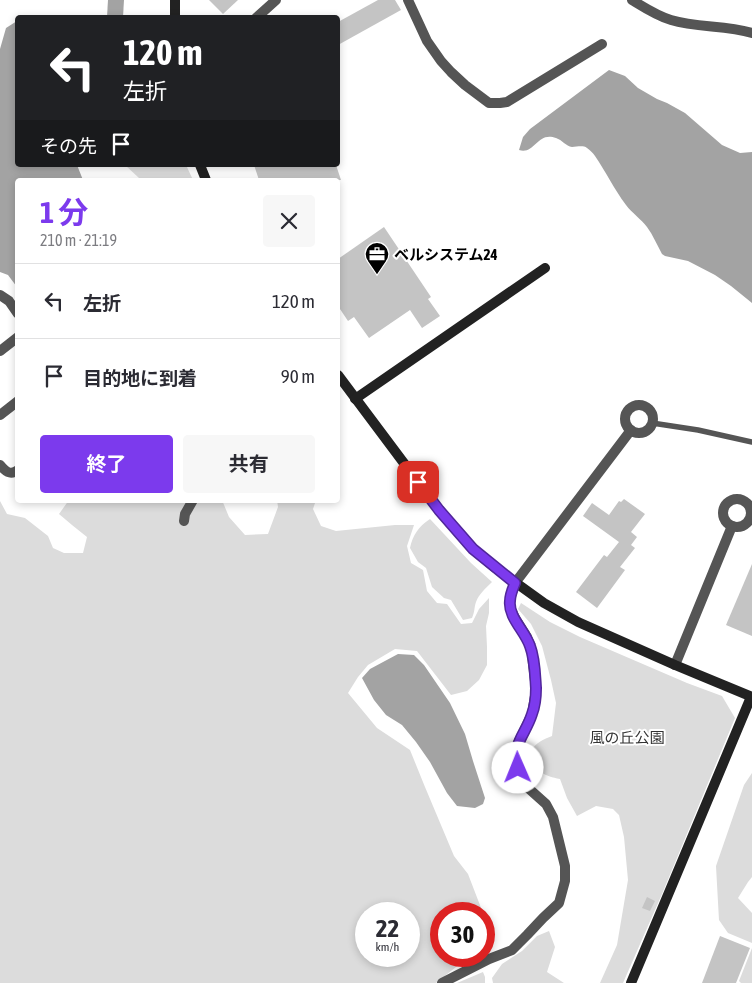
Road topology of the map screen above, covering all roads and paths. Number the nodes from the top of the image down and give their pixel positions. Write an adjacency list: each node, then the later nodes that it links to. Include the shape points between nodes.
1 (175, 0): 5 (street)
2 (276, 0): 6 (street)
3 (408, 0): 8 (street, via 422,32 441,61 489,103 507,102)
4 (632, 0): 7 (street, via 671,20)
5 (175, 15)
6 (259, 15)
7 (752, 33)
8 (602, 44)
9 (545, 268): 15 (street)
10 (0, 295): 11 (street)
11 (15, 310)
12 (15, 339): 13 (street)
13 (0, 351)
14 (340, 378): 15 (street)
15 (355, 398): 26 (street, via 457,531 473,549)
16 (15, 403): 17 (street)
17 (0, 415)
18 (652, 423): 19 (street, via 642,432); 19 (street, via 652,414 646,407 633,406 625,416 626,425); 20 (lane)
19 (631, 430): 26 (street)
20 (752, 442)
21 (0, 465): 22 (street, via 8,473)
22 (15, 472)
23 (191, 503): 24 (street)
24 (184, 521)
25 (732, 526): 27 (street)
26 (515, 583): 27 (street, via 578,622); 29 (street, via 510,607 531,647 536,690 532,714 517,745 517,761 527,787 546,804 554,817 565,866 565,881 559,903 512,950)
27 (675, 665): 28 (street)
28 (751, 697): 30 (street)
29 (442, 983)
30 (631, 983)

